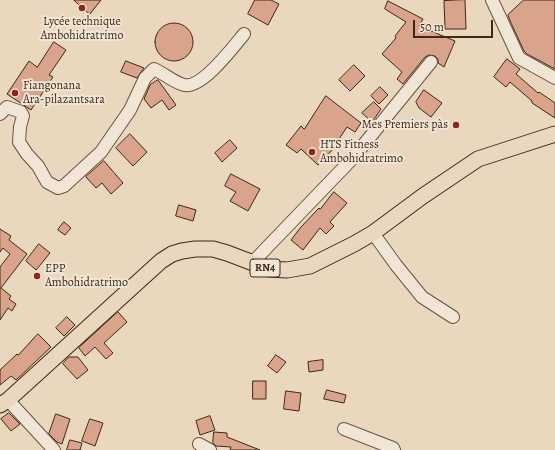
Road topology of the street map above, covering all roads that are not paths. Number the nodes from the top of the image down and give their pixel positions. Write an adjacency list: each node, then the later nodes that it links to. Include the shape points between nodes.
1 (492, 0): 4 (street, via 519,58)
2 (244, 34): 5 (street, via 224,59 199,82 186,86 154,69 145,78 130,110 101,152 64,186 58,188 47,182 19,142 23,116 21,112 7,107)
3 (431, 62): 8 (street, via 352,159)
4 (555, 78)
5 (0, 114)
6 (555, 134): 7 (main road, RN4, via 478,159)
7 (373, 233): 8 (main road, RN4, via 310,266 287,270 269,269); 9 (street, via 422,297)
8 (252, 263): 10 (main road, RN4, via 213,249 195,249 172,254 161,261)
9 (454, 317)
10 (4, 402): 12 (street)
11 (344, 429): 13 (street, via 384,443)
12 (54, 450)
13 (394, 450)

